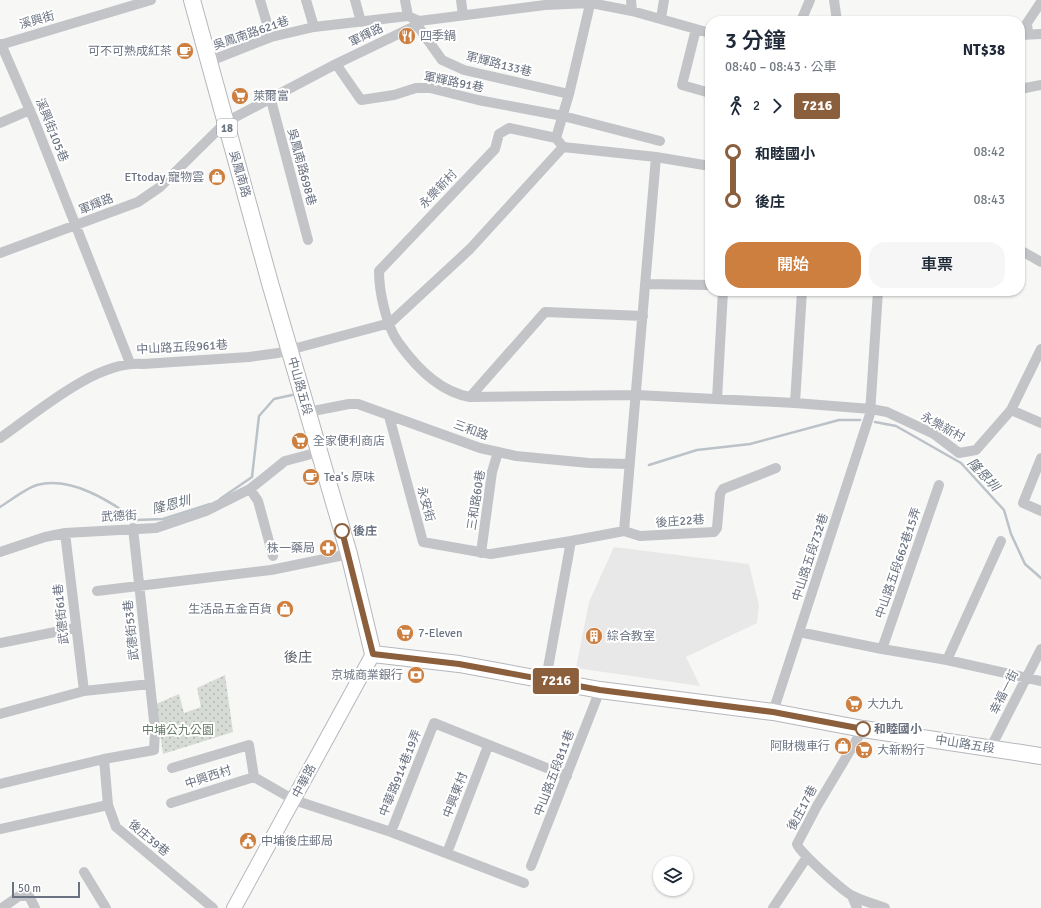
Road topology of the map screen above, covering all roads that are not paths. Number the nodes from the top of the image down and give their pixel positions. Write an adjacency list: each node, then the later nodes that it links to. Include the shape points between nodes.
1 (151, 0): 31 (street, 溪興街)
2 (192, 0): 32 (main road, 吳鳳南路 / 18)
3 (260, 0): 30 (street)
4 (306, 0): 24 (street)
5 (355, 0): 22 (street)
6 (405, 0): 18 (street)
7 (461, 0): 17 (street)
8 (631, 0): 16 (street)
9 (664, 0): 21 (street)
10 (810, 0): 19 (street)
11 (834, 0): 20 (street)
12 (591, 2): 14 (street, 軍輝路); 16 (street, 軍輝路); 37 (street)
13 (1041, 2): 26 (street, via 1027,23)
14 (545, 3): 15 (street, 軍輝路)
15 (514, 5): 17 (street, 軍輝路)
16 (632, 11): 21 (street, 軍輝路)
17 (463, 15): 23 (street, 軍輝路)
18 (408, 16): 22 (street, 吳鳳南路621巷); 23 (street)
19 (802, 16)
20 (836, 16)
21 (661, 18): 25 (street, 軍輝路)
22 (361, 22): 24 (street, 吳鳳南路621巷)
23 (418, 23): 33 (street, 軍輝路); 37 (street, 軍輝路133巷, via 442,60 464,70)
24 (314, 27): 30 (street, 吳鳳南路621巷)
25 (696, 29): 27 (street, 軍輝路); 36 (street, via 682,85)
26 (1025, 31)
27 (705, 32)
28 (1041, 34): 29 (street)
29 (1025, 35)
30 (271, 38): 32 (street, 吳鳳南路621巷)
31 (1, 44): 39 (street, 溪興街105巷)
32 (210, 61): 41 (main road, 吳鳳南路 / 18)
33 (336, 64): 38 (street, 軍輝路); 40 (street, 軍輝路91巷, via 361,100 394,95 416,88 430,88)
34 (1041, 85): 35 (street)
35 (1025, 88)
36 (705, 92)
37 (569, 94): 40 (street)
38 (271, 100): 41 (street, 軍輝路); 48 (street, 吳鳳南路698巷)
39 (30, 110): 42 (street); 47 (street, 溪興街105巷)
40 (563, 116): 43 (street, 軍輝路91巷); 44 (street)
41 (226, 122): 47 (street, 軍輝路, via 160,187 138,202); 51 (main road, 吳鳳南路 / 18)
42 (0, 123)
43 (660, 141)
44 (559, 143): 45 (street, 永樂新村); 59 (street, via 470,249); 59 (street, 永樂新村, via 509,128 499,134 495,149 380,271 379,288)
45 (656, 157): 46 (street, 永樂新村); 53 (street)
46 (705, 165)
47 (76, 226): 50 (street, 軍輝路); 62 (street, 軍輝路)
48 (308, 240)
49 (1025, 253): 52 (street)
50 (0, 254)
51 (263, 255): 61 (main road, 中山路五段 / 18)
52 (1041, 262)
53 (645, 284): 54 (street); 58 (street)
54 (705, 285)
55 (723, 296): 65 (street)
56 (802, 296): 66 (street)
57 (878, 296): 67 (street)
58 (643, 316): 63 (street); 64 (street, via 545,312)
59 (390, 323): 61 (street); 64 (street, 永樂新村, via 398,341 438,385 458,395)
60 (1041, 349): 68 (street, 永樂新村)
61 (290, 350): 62 (street, 中山路五段961巷, via 249,357); 69 (main road, 中山路五段 / 18)
62 (130, 363): 72 (street, 中山路五段961巷, via 85,379)
63 (637, 395): 64 (street, 永樂新村); 65 (street, 永樂新村); 76 (street)
64 (470, 397)
65 (717, 399): 66 (street, 永樂新村)
66 (795, 403): 67 (street, 永樂新村)
67 (871, 409): 68 (street, 永樂新村, via 887,412 934,434 960,453 976,450); 93 (street, 中山路五段732巷)
68 (1011, 410): 71 (street)
69 (308, 412): 70 (street, 三和路, via 358,404); 73 (main road, 中山路五段 / 18)
70 (389, 416): 74 (street, 三和路); 87 (street, 永安街, via 423,542)
71 (1041, 423)
72 (0, 438)
73 (319, 452): 79 (street, 武德街, via 285,461); 88 (main road, 中山路五段 / 18)
74 (498, 452): 76 (street, 三和路, via 516,456); 87 (street, 三和路60巷, via 492,472)
75 (1041, 458): 80 (street, via 1023,503)
76 (630, 464): 82 (street)
77 (776, 468): 82 (street, 後庄22巷, via 723,489 720,494 717,528 714,532 640,536)
78 (939, 485): 96 (street, 中山路五段662巷15弄)
79 (250, 489): 81 (street, 武德街, via 206,511 156,528); 89 (street, via 258,501)
80 (1041, 511)
81 (133, 528): 83 (street, 武德街); 90 (street, 武德街53巷)
82 (624, 531): 84 (street, 後庄22巷)
83 (65, 533): 86 (street, 武德街); 92 (street, 武德街61巷)
84 (571, 541): 87 (street, 後庄22巷, via 491,554); 100 (street)
85 (1001, 541): 98 (street)
86 (0, 552)
87 (481, 553)
88 (349, 554): 90 (street, via 271,570); 97 (main road, 中山路五段 / 18)
89 (273, 556)
90 (139, 586): 91 (street); 102 (street, 武德街53巷)
91 (97, 591)
92 (75, 628): 94 (street); 104 (street, 武德街61巷)
93 (799, 632): 96 (street); 105 (street, 中山路五段732巷)
94 (0, 643)
95 (1041, 649): 99 (street, 幸福一街)
96 (882, 650): 98 (street)
97 (373, 654): 100 (main road, 中山路五段, via 459,664); 116 (main road, 中華路)
98 (946, 660): 99 (street)
99 (1025, 678): 101 (street); 109 (street, 幸福一街)
100 (546, 679): 103 (main road, 中山路五段)
101 (1041, 681)
102 (150, 684): 104 (street); 111 (street, 武德街53巷, via 155,730 154,750)
103 (600, 690): 105 (main road, 中山路五段); 114 (street, 中山路五段811巷)
104 (84, 691): 106 (street)
105 (773, 712): 107 (main road, 中山路五段)
106 (0, 714)
107 (863, 729): 109 (main road, 中山路五段); 122 (street, 後庄17巷, via 797,844 798,849)
108 (488, 746): 114 (street); 120 (street, 中華路914巷19弄, via 434,723); 121 (street, 中興東村)
109 (991, 748): 110 (main road, 中山路五段)
110 (1041, 756)
111 (104, 759): 115 (street); 118 (street, 後庄39巷)
112 (172, 768): 113 (street, 中興西村, via 249,745)
113 (254, 776): 116 (street); 117 (street, 中興西村)
114 (567, 776): 123 (street, 中山路五段811巷)
115 (0, 784)
116 (294, 800): 120 (street); 131 (main road, 中華路)
117 (171, 803)
118 (108, 805): 119 (street); 130 (street, 後庄39巷, via 116,827)
119 (0, 829)
120 (391, 832): 121 (street)
121 (447, 853): 125 (street)
122 (807, 857): 126 (street, 後庄17巷); 132 (street)
123 (531, 866)
124 (84, 872): 129 (street)
125 (524, 883)
126 (852, 896): 133 (street); 134 (street, 後庄17巷)
127 (2, 908): 128 (street, via 19,896 29,896)
128 (35, 908)
129 (106, 908)
130 (213, 908)
131 (234, 908)
132 (773, 908)
133 (857, 908)
134 (885, 908)

